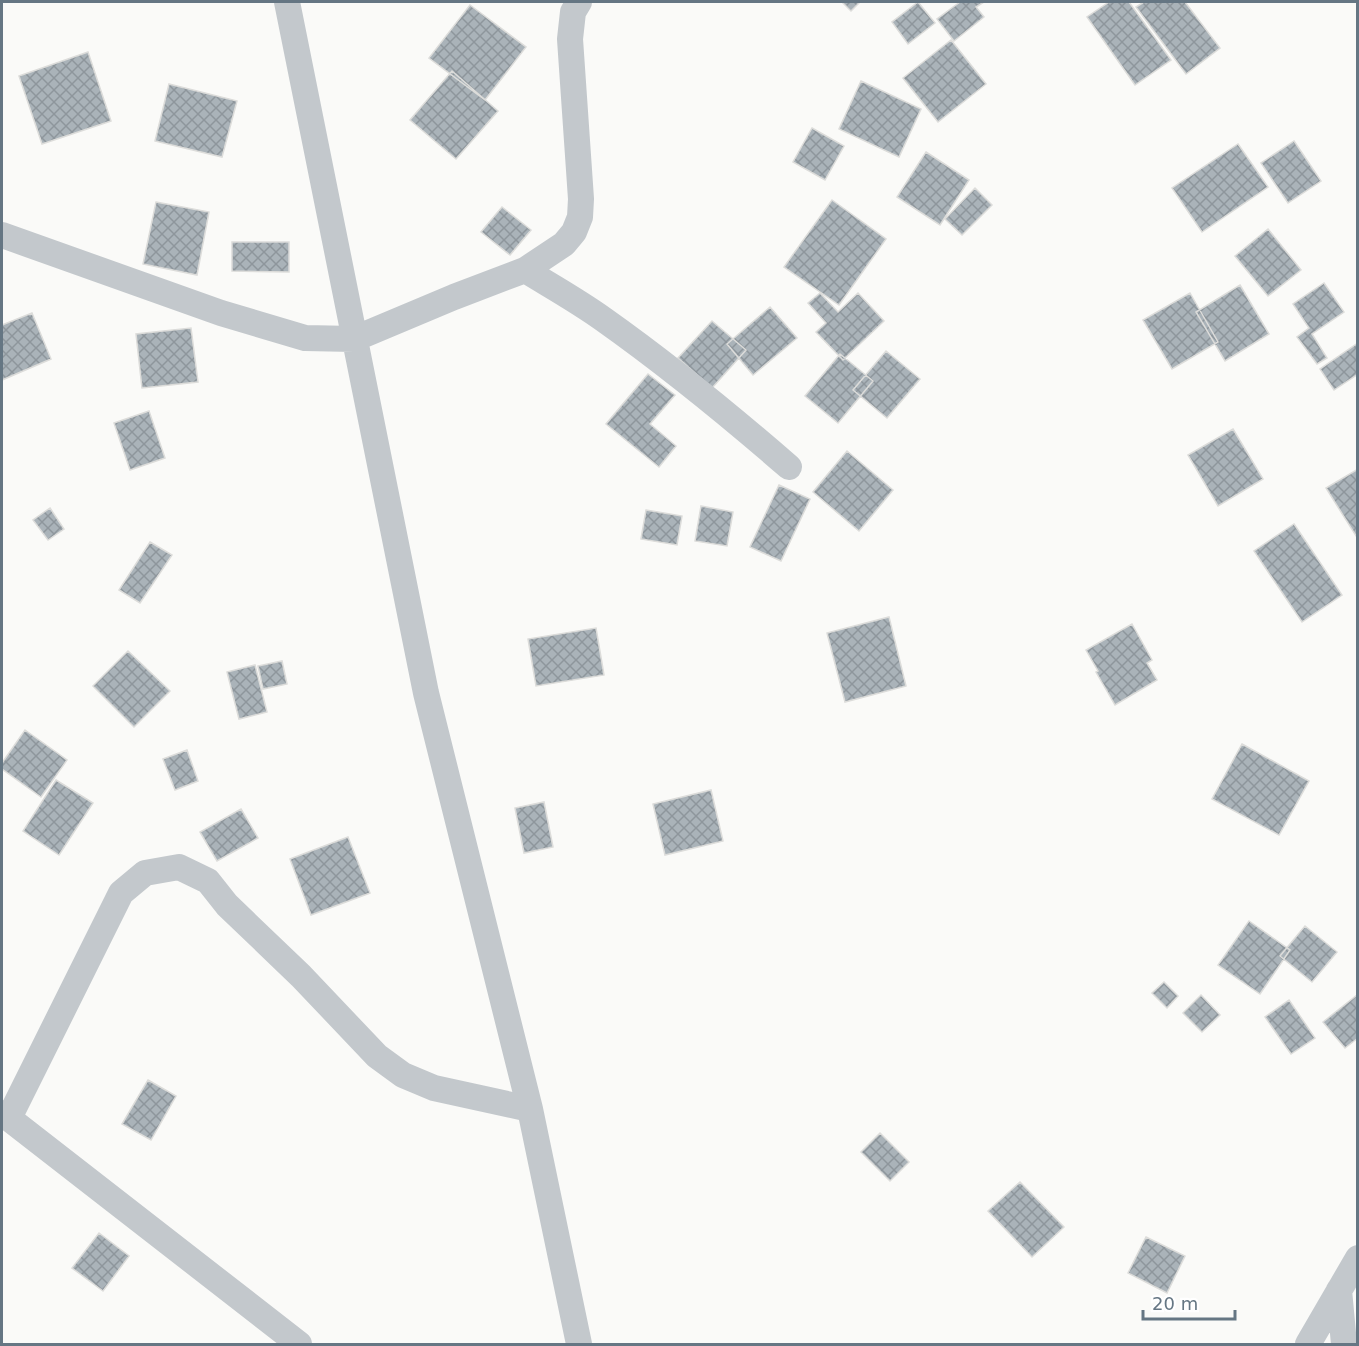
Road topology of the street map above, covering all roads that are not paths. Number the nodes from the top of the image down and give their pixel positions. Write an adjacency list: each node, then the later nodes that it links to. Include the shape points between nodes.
1 (287, 2): 5 (street)
2 (579, 2): 4 (street, via 573,12 570,39 580,217 564,244)
3 (2, 234): 5 (street, via 221,313 305,338)
4 (525, 270): 5 (street); 6 (street, via 601,318 705,395)
5 (354, 339): 7 (street, via 426,693)
6 (789, 467)
7 (530, 1109): 8 (street, via 434,1088 403,1075 377,1056 227,905 208,881 179,867 145,873 121,893); 12 (street)
8 (5, 1115): 11 (street)
9 (1358, 1258): 10 (street)
10 (1339, 1290): 13 (street); 14 (street)
11 (299, 1344)
12 (579, 1344)
13 (1308, 1344)
14 (1344, 1344)

